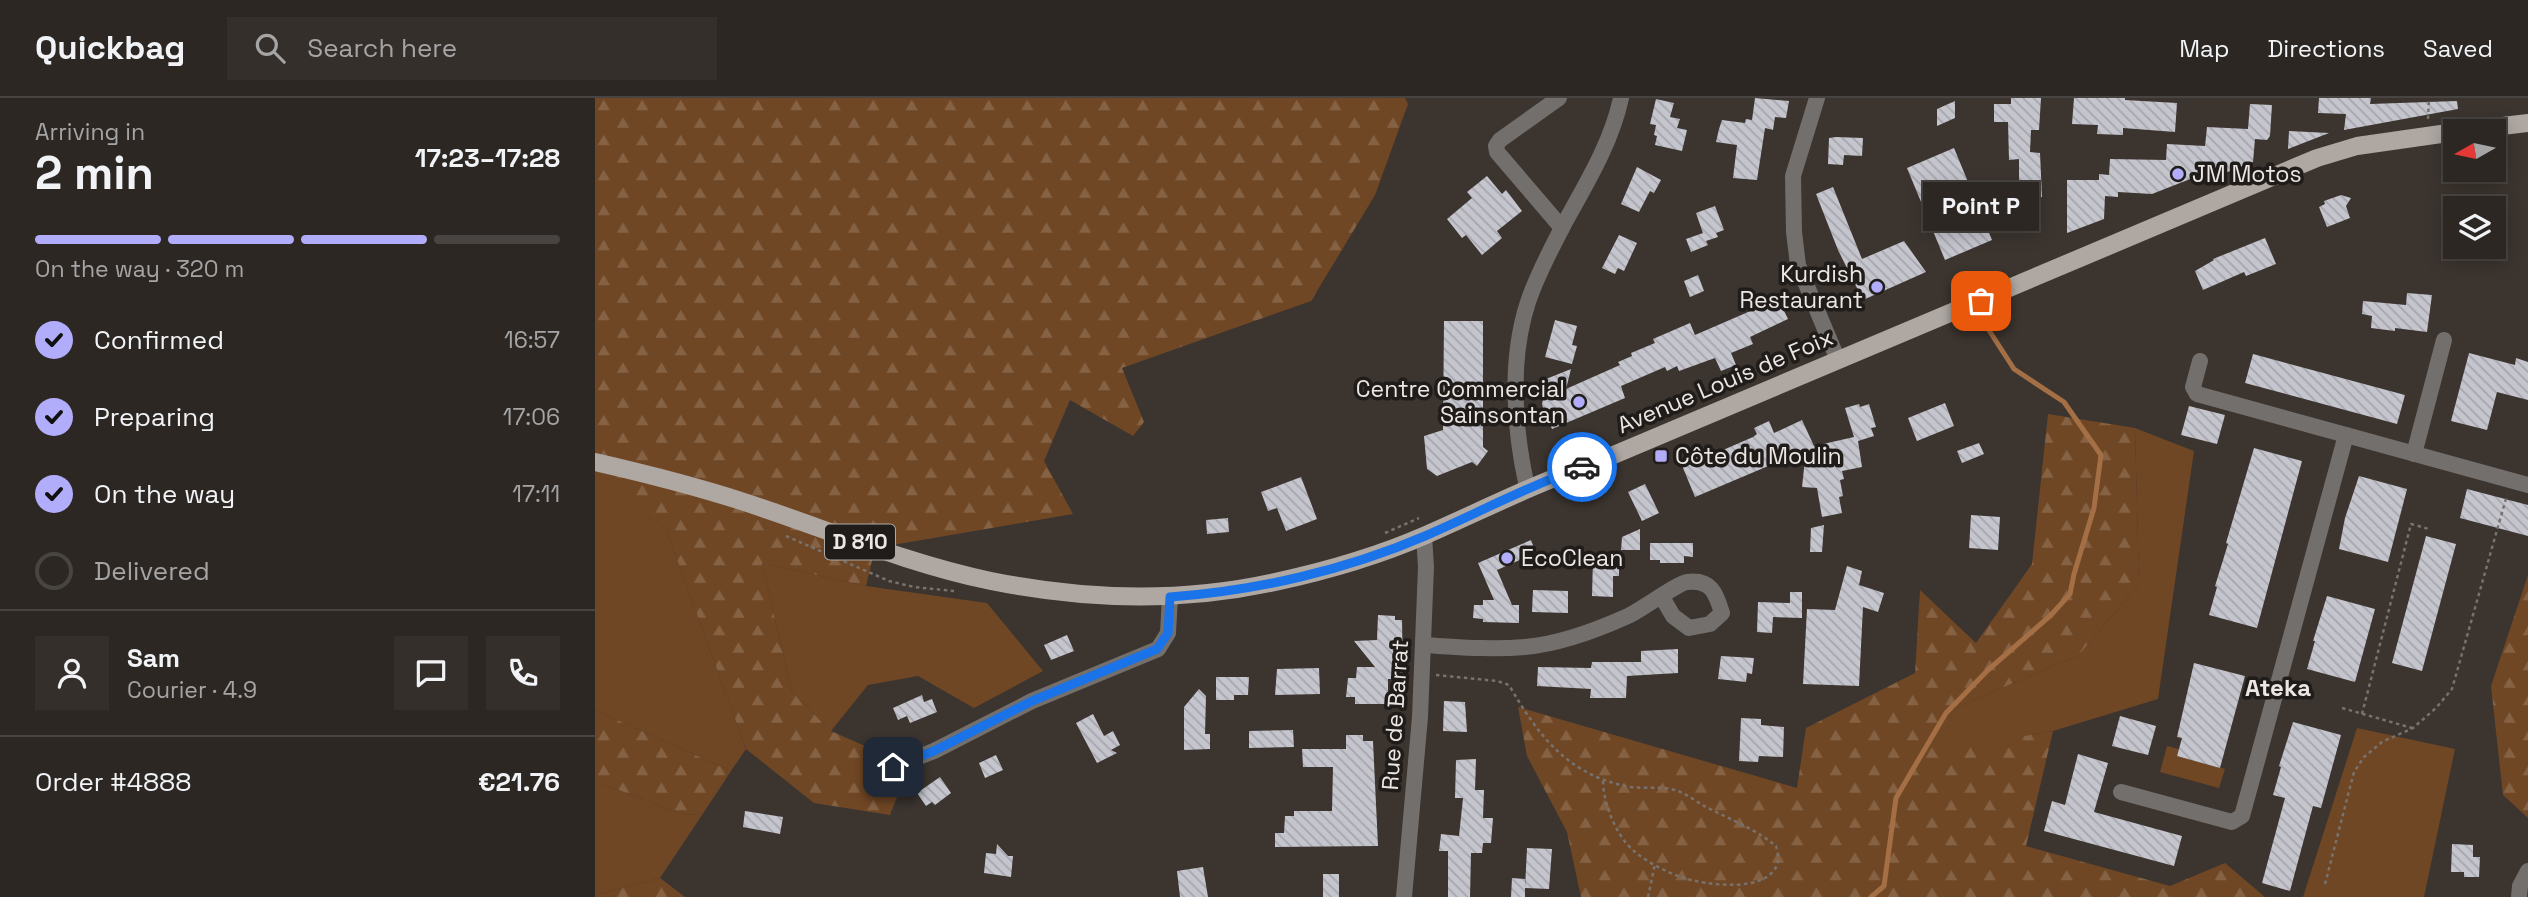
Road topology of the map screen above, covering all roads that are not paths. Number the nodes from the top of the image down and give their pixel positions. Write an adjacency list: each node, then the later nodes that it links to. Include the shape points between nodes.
1 (1559, 98): 7 (street, via 1496,146)
2 (1621, 98): 7 (street, via 1613,129)
3 (1817, 98): 9 (street, via 1793,176 1794,232 1798,265)
4 (2528, 123): 5 (main road)
5 (2506, 126)
6 (2443, 133): 9 (main road, Avenue Louis de Foix / D 810, via 2357,146 2317,158)
7 (1562, 228): 15 (street, via 1528,302 1521,331 1517,422)
8 (2444, 340): 12 (street)
9 (1837, 360): 15 (main road, Avenue Louis de Foix / D 810)
10 (2200, 361): 11 (street, via 2193,387 2197,394)
11 (2346, 435): 12 (street); 21 (street, via 2242,816 2232,822)
12 (2414, 454): 14 (street)
13 (595, 462): 17 (main road, Avenue Louis de Foix / D 810, via 737,499 919,562 989,580 1058,593)
14 (2528, 485)
15 (1527, 487): 16 (main road, Avenue Louis de Foix / D 810)
16 (1425, 536): 17 (main road, Avenue Louis de Foix / D 810, via 1274,582); 19 (street, Rue de Barrat)
17 (1170, 597): 20 (street, via 1168,633 1157,649 1032,701)
18 (1663, 597): 19 (street, via 1586,632 1527,647)
19 (1423, 645): 23 (street, Rue de Barrat)
20 (893, 767)
21 (2121, 792)
22 (2528, 872): 24 (street)
23 (1404, 897)
24 (2519, 897)

